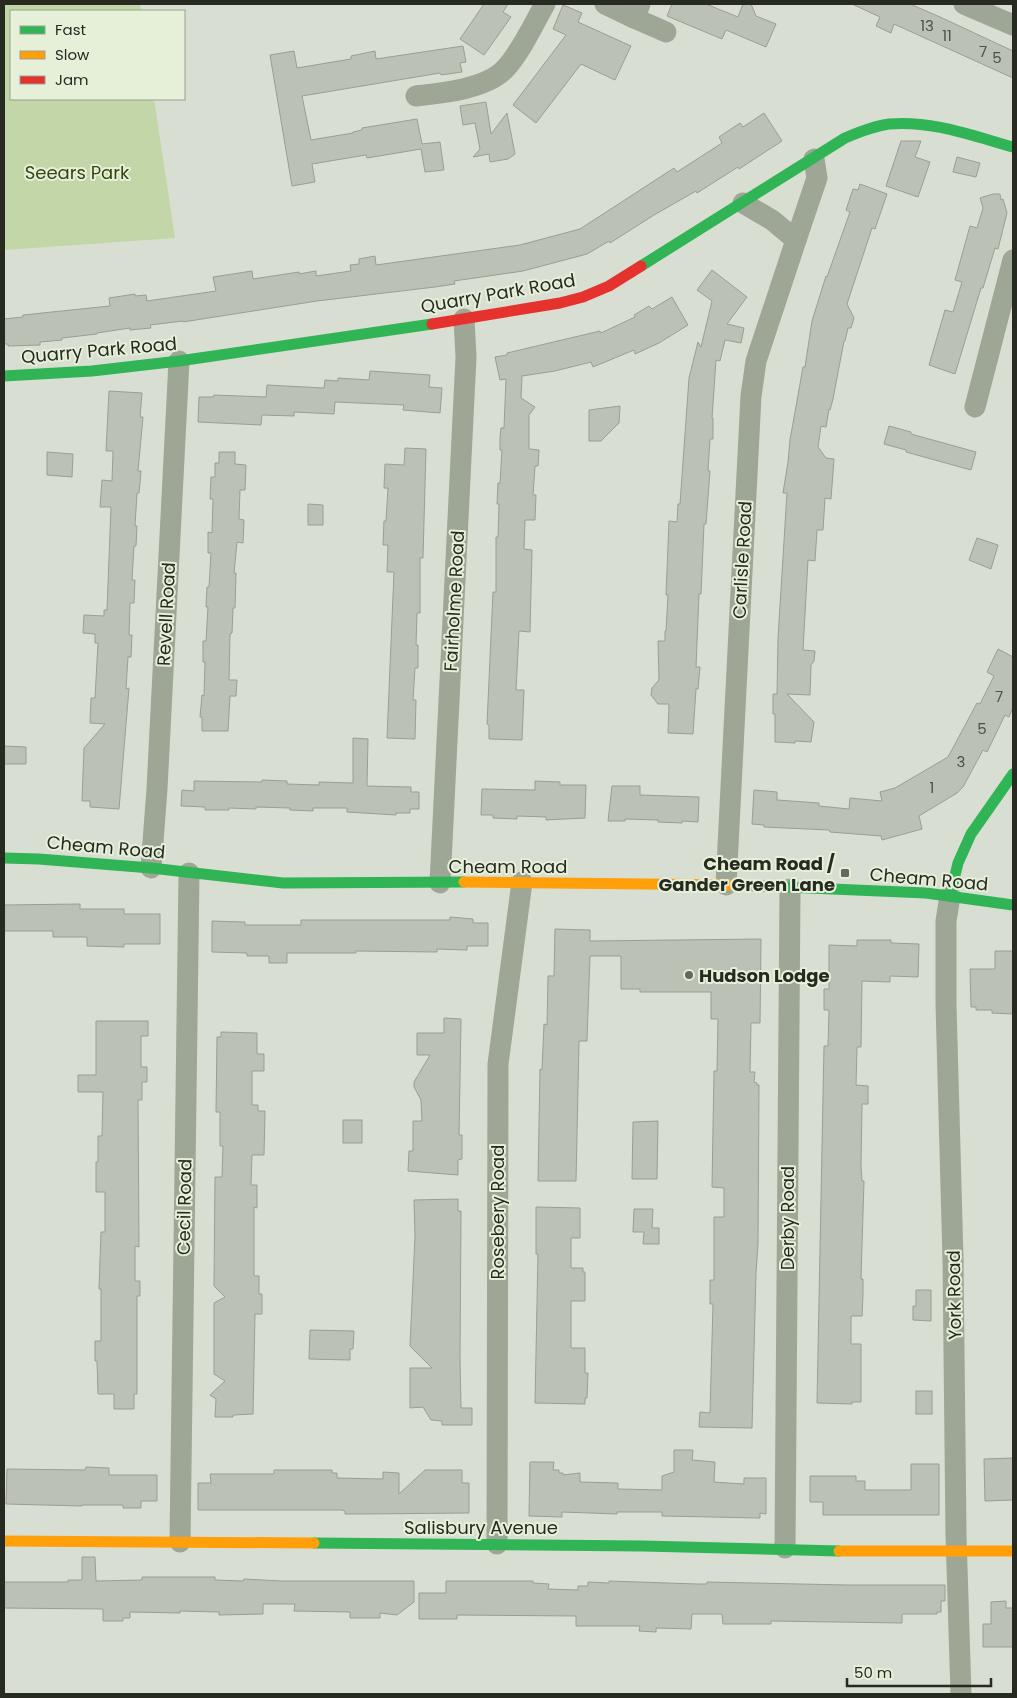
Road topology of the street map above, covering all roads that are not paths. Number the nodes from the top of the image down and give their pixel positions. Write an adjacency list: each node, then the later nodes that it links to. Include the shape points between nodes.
1 (545, 4): 7 (street, via 504,70 474,86)
2 (605, 4): 4 (street)
3 (964, 4): 5 (street)
4 (637, 11): 6 (street)
5 (1013, 25)
6 (666, 32)
7 (423, 95)
8 (1013, 147): 9 (street); 10 (main road, Quarry Park Road, via 918,124 888,124 845,138)
9 (1013, 154)
10 (814, 159): 11 (main road, Quarry Park Road); 12 (street, Carlisle Road, via 817,178)
11 (744, 203): 12 (street); 14 (main road, Quarry Park Road, via 608,286 583,297)
12 (796, 240): 24 (street, Carlisle Road, via 756,361 751,396)
13 (1013, 260): 17 (street)
14 (464, 319): 15 (main road, Quarry Park Road); 23 (street, Fairholme Road, via 466,357)
15 (179, 361): 16 (main road, Quarry Park Road, via 92,371); 20 (street, Revell Road)
16 (4, 376)
17 (975, 407)
18 (1013, 774): 26 (main road, via 970,835)
19 (4, 858): 20 (main road, Cheam Road)
20 (151, 868): 21 (main road, Cheam Road)
21 (188, 872): 23 (main road, Cheam Road, via 283,883); 29 (street, Cecil Road)
22 (522, 882): 23 (main road, Cheam Road); 24 (main road, Cheam Road); 30 (street, Rosebery Road, via 497,1081)
23 (440, 883)
24 (726, 885): 25 (main road, Cheam Road)
25 (790, 889): 26 (main road, Cheam Road); 31 (street, Derby Road)
26 (950, 896): 27 (main road, Cheam Road); 33 (street, York Road, via 946,921 946,995 954,1259)
27 (1013, 905)
28 (4, 1541): 29 (main road, Salisbury Avenue)
29 (180, 1542): 30 (main road, Salisbury Avenue)
30 (497, 1544): 31 (main road, Salisbury Avenue)
31 (784, 1548): 33 (main road, Salisbury Avenue)
32 (1013, 1551): 33 (main road, Salisbury Avenue)
33 (957, 1552): 34 (street, York Road)
34 (961, 1694)

